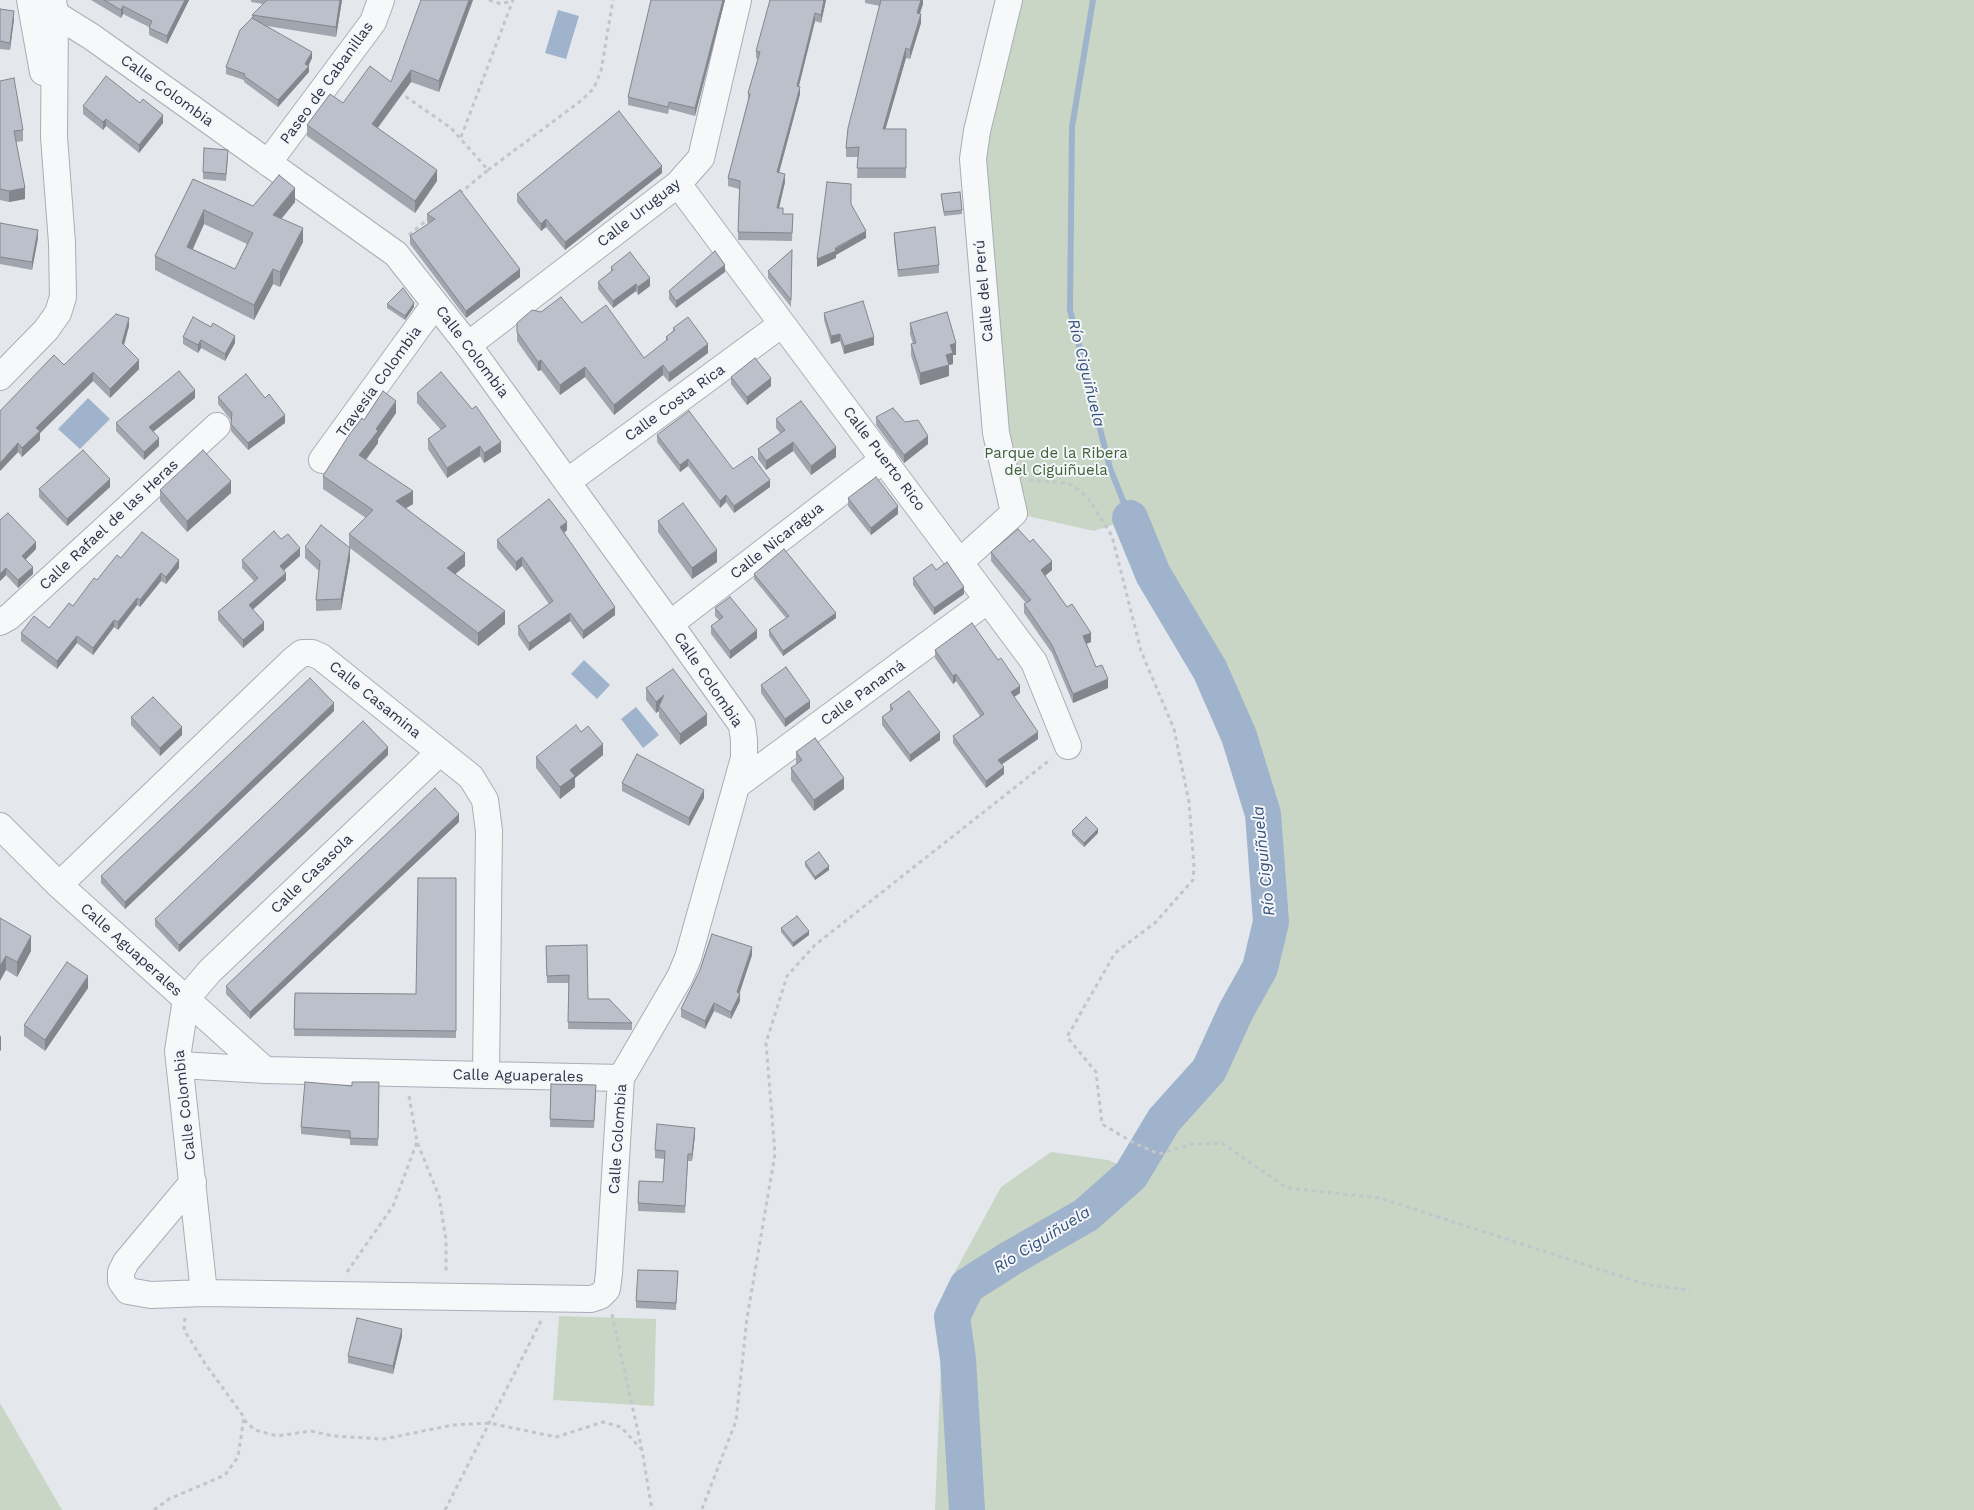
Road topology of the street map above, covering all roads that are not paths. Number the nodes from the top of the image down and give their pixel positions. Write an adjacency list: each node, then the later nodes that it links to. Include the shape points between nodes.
1 (30, 0): 7 (street)
2 (381, 0): 8 (street, Paseo de Cabanillas, via 373,22)
3 (738, 0): 9 (street, Calle Uruguay, via 701,158)
4 (1009, 0): 18 (street, Calle del Perú, via 977,132 974,159 996,433 1014,513)
5 (54, 7): 6 (street, Calle Colombia); 7 (street)
6 (92, 37): 7 (street); 8 (street, Calle Colombia)
7 (46, 42): 13 (street, via 62,243 63,297 58,313 46,330)
8 (268, 163): 10 (street, Calle Colombia, via 391,250)
9 (678, 184): 11 (street, Calle Puerto Rico); 12 (street, Calle Uruguay)
10 (436, 304): 12 (street, Calle Colombia); 16 (street, Travesía Colombia)
11 (782, 324): 15 (street, Calle Puerto Rico); 17 (street, Calle Costa Rica)
12 (468, 345): 17 (street, Calle Colombia)
13 (0, 377)
14 (216, 426): 20 (street, Calle Rafael de las Heras)
15 (884, 459): 18 (street, Calle Puerto Rico); 21 (street, Calle Nicaragua)
16 (322, 460)
17 (567, 482): 21 (street, Calle Colombia)
18 (961, 561): 19 (street, Calle Puerto Rico)
19 (988, 600): 22 (street, Calle Puerto Rico, via 1037,666); 24 (street, Calle Panamá)
20 (0, 622)
21 (670, 624): 24 (street, Calle Colombia, via 742,726 744,758)
22 (1068, 746)
23 (440, 752): 26 (street, Calle Casamina, via 321,657 302,653); 27 (street, Calle Casasola, via 210,972); 32 (street, Calle Casamina, via 471,777 485,800 489,831)
24 (737, 785): 33 (street, Calle Colombia, via 688,958)
25 (0, 826): 26 (street, Calle Aguaperales)
26 (59, 885): 27 (street, Calle Aguaperales)
27 (186, 999): 28 (street, Calle Aguaperales); 29 (street, Calle Colombia, via 178,1036)
28 (215, 1024): 30 (street, via 219,1050); 31 (street, Calle Aguaperales)
29 (180, 1065): 30 (street, Calle Aguaperales); 34 (street, Calle Colombia)
30 (207, 1066): 31 (street, Calle Aguaperales)
31 (266, 1070): 32 (street, Calle Aguaperales)
32 (486, 1075): 33 (street, Calle Aguaperales)
33 (621, 1078): 35 (street, Calle Colombia, via 607,1289 600,1296 591,1300)
34 (193, 1182): 35 (street, Calle Colombia); 35 (street, Calle Colombia, via 126,1262 121,1281 128,1291 138,1294)
35 (195, 1293)

